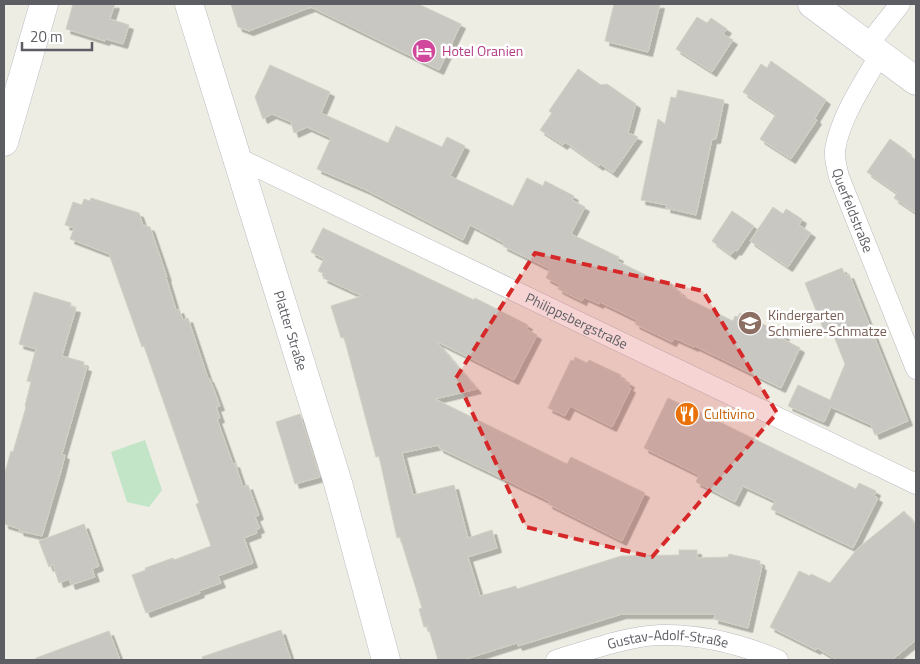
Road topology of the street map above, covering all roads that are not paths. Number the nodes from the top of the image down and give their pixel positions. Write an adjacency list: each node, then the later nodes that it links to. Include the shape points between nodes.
1 (44, 4): 7 (main road)
2 (189, 4): 8 (main road, Platter Straße)
3 (812, 4): 5 (main road)
4 (900, 4): 5 (street, Querfeldstraße)
5 (874, 50): 6 (main road); 9 (street, Querfeldstraße, via 838,139 836,163)
6 (916, 81)
7 (4, 142)
8 (236, 156): 10 (street, Philippsbergstraße); 11 (main road, Platter Straße, via 338,483)
9 (916, 369)
10 (916, 484)
11 (386, 660)
12 (556, 660): 13 (street, Gustav-Adolf-Straße, via 658,635 717,640)
13 (778, 660)

